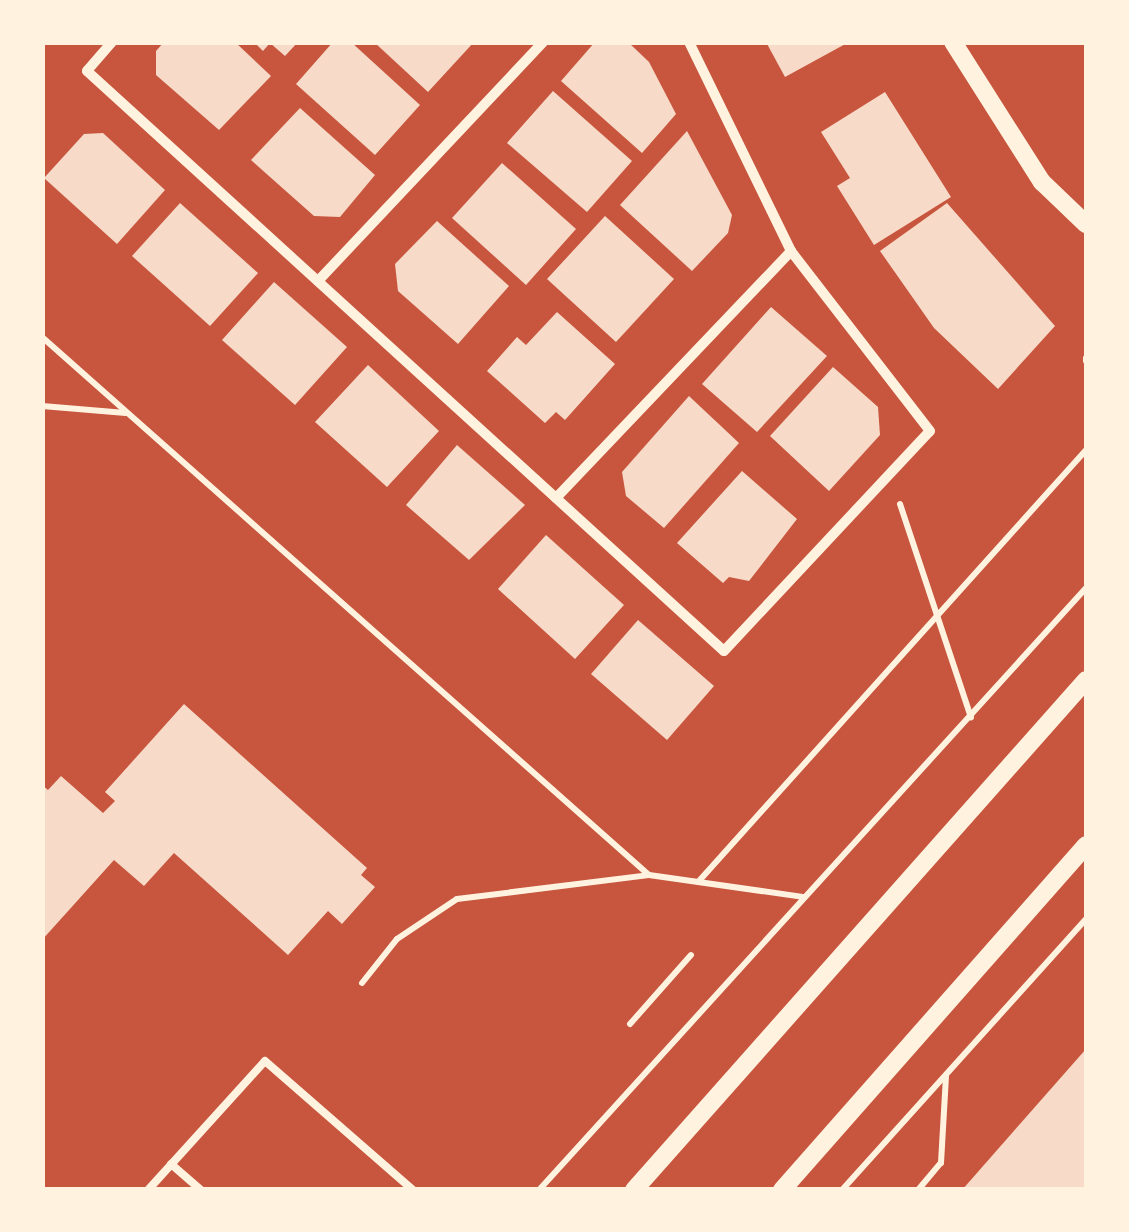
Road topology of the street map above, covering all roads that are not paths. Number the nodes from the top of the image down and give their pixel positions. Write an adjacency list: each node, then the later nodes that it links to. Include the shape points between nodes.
1 (112, 42): 7 (street, via 87,70)
2 (542, 42): 7 (street)
3 (689, 42): 6 (street)
4 (953, 42): 5 (street, via 1042,182)
5 (1086, 224)
6 (790, 251): 8 (street); 8 (street, via 930,432 724,651)
7 (318, 281): 8 (street)
8 (556, 498)
9 (1086, 680): 15 (street)
10 (1086, 845): 16 (street)
11 (171, 1164): 12 (lane); 13 (lane); 14 (lane, via 265,1061)
12 (148, 1190)
13 (200, 1190)
14 (412, 1190)
15 (634, 1190)
16 (782, 1190)

